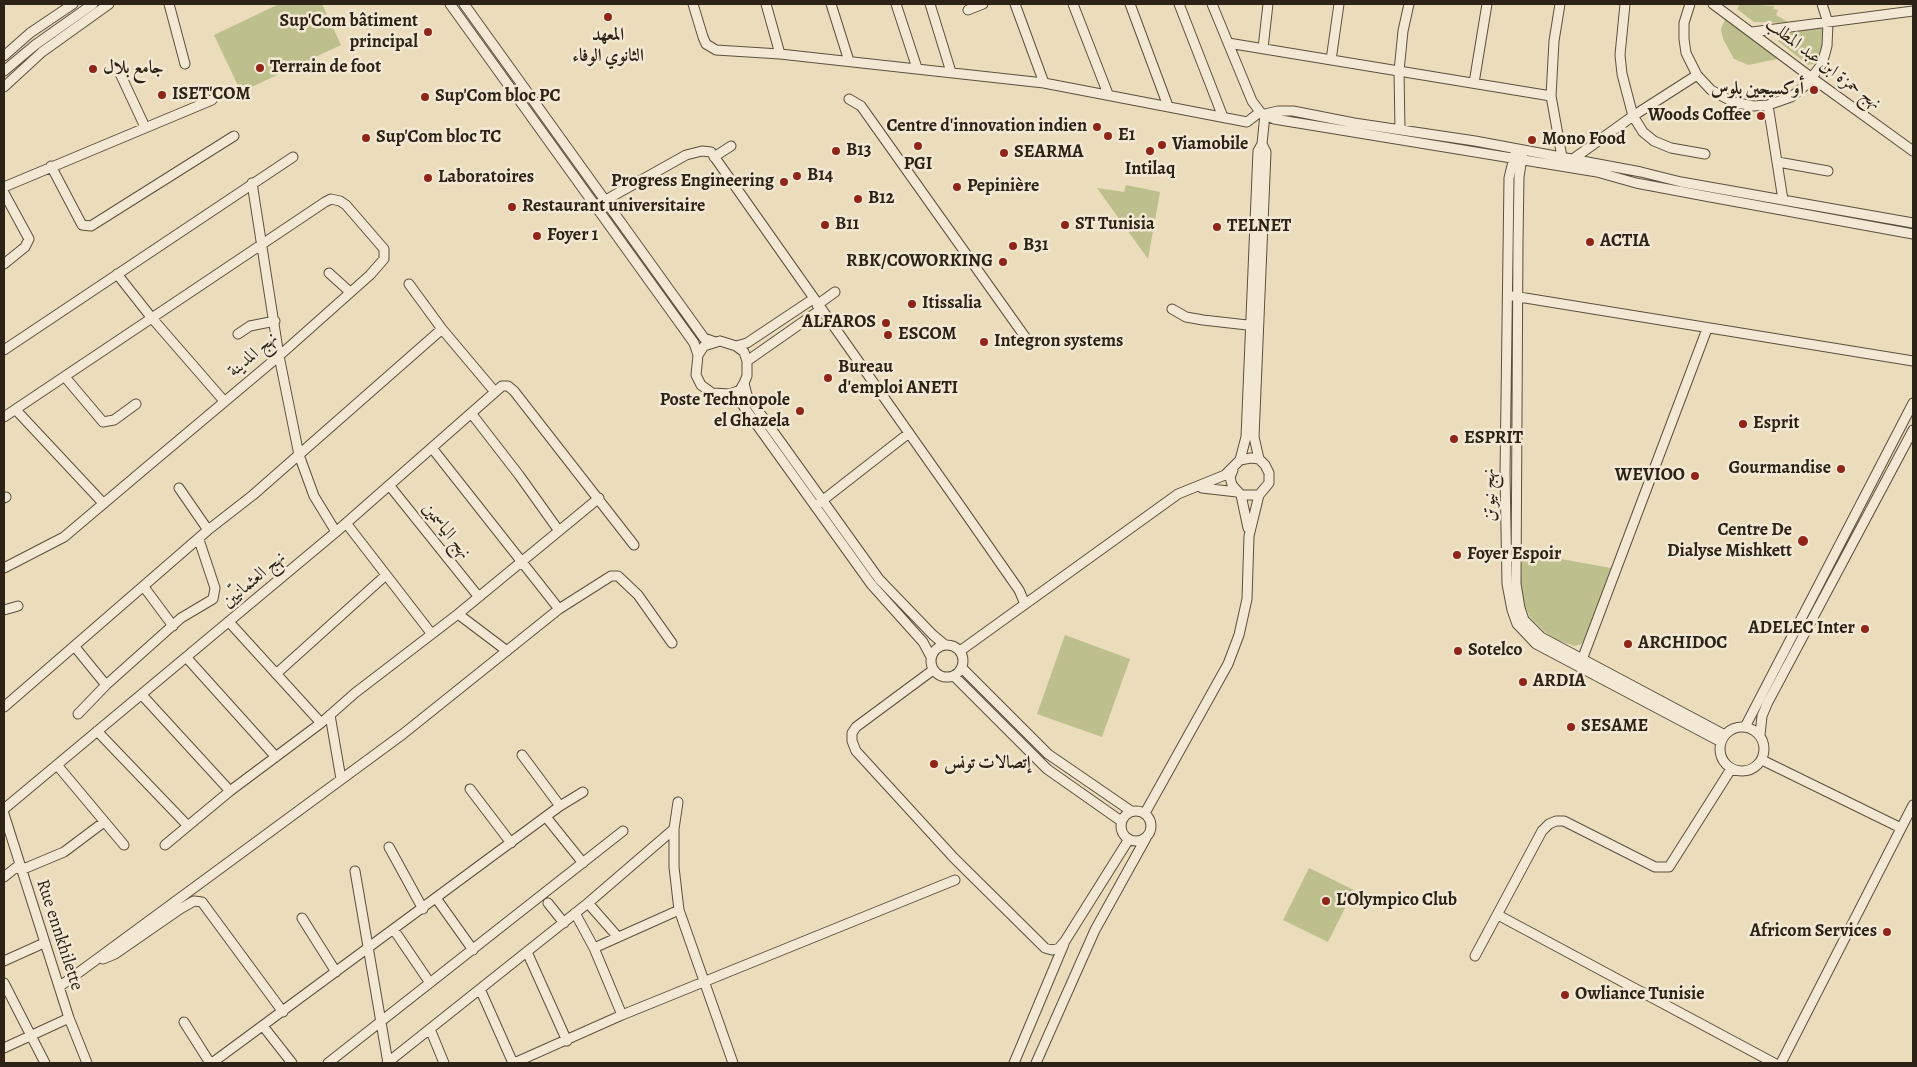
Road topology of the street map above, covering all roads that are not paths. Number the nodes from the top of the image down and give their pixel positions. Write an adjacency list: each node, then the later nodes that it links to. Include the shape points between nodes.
1 (72, 4): 34 (street)
2 (93, 4): 40 (street)
3 (109, 4): 47 (street, via 42,52)
4 (169, 4): 37 (street)
5 (450, 4): 76 (street)
6 (464, 4): 74 (street)
7 (693, 4): 33 (street, via 703,37 710,48)
8 (766, 4): 33 (street)
9 (831, 4): 36 (street)
10 (896, 4): 39 (street)
11 (930, 4): 42 (street)
12 (983, 4): 27 (street)
13 (1015, 4): 45 (street)
14 (1073, 4): 48 (street)
15 (1130, 4): 53 (street)
16 (1179, 4): 56 (street)
17 (1212, 4): 31 (street)
18 (1268, 4): 32 (street)
19 (1339, 4): 35 (street)
20 (1409, 4): 41 (street)
21 (1487, 4): 46 (street)
22 (1560, 4): 49 (street)
23 (1626, 4): 55 (street, via 1620,56)
24 (1690, 4): 43 (street, via 1684,23 1684,39 1686,53)
25 (1713, 4): 30 (street, نهج حمزة ابن عبد المطلب)
26 (1822, 4): 29 (street)
27 (968, 10)
28 (1913, 10): 29 (street)
29 (1828, 22): 30 (street); 44 (street, via 1822,64)
30 (1752, 32): 44 (street, نهج حمزة ابن عبد المطلب)
31 (1228, 44): 32 (street); 54 (street, via 1246,89)
32 (1263, 48): 35 (street)
33 (780, 54): 36 (street)
34 (4, 56)
35 (1331, 60): 41 (street)
36 (848, 61): 39 (street)
37 (185, 64)
38 (117, 67): 57 (street)
39 (917, 68): 42 (street)
40 (4, 71)
41 (1399, 71): 46 (street); 58 (street)
42 (951, 72): 45 (street)
43 (1697, 75): 52 (street, via 1711,90 1733,102); 55 (street)
44 (1812, 78): 52 (street, via 1791,96); 61 (street, نهج حمزة ابن عبد المطلب)
45 (1044, 83): 48 (street)
46 (1474, 83): 49 (street)
47 (4, 87)
48 (1108, 94): 53 (street)
49 (1551, 96): 66 (street)
50 (848, 99): 96 (street, via 862,106)
51 (212, 100): 57 (street)
52 (1768, 105): 68 (street)
53 (1168, 106): 56 (street)
54 (1263, 113): 56 (street, via 1248,122); 58 (street, via 1294,111); 62 (street, via 1281,121 1316,127); 92 (street, via 1262,144 1266,152)
55 (1633, 116): 63 (street, via 1643,132 1654,141 1671,148); 67 (street)
56 (1223, 117)
57 (145, 127): 69 (street)
58 (1400, 129): 62 (street)
59 (234, 136): 69 (street, via 90,226 82,225)
60 (731, 146): 65 (street)
61 (1913, 151)
62 (1518, 154): 66 (street); 78 (street); 86 (street, نهج نيوتن, via 1509,178); 87 (street, نهج نيوتن)
63 (1705, 154)
64 (293, 157): 71 (street)
65 (714, 157): 74 (street, via 708,151 686,155); 88 (street)
66 (1562, 157): 67 (street)
67 (1573, 159): 75 (street)
68 (1778, 162): 70 (street); 75 (street)
69 (51, 166): 72 (street)
70 (1828, 170)
71 (252, 183): 79 (street); 82 (street)
72 (4, 187)
73 (4, 193): 80 (street, via 29,239 25,247)
74 (606, 199): 76 (street); 97 (street, via 704,338)
75 (1784, 200): 77 (street)
76 (595, 206): 100 (street, via 694,343)
77 (1913, 223)
78 (1913, 234)
79 (262, 243): 84 (street, نهج المدينة, via 325,202 340,201 381,244 385,254 378,267); 90 (street); 91 (street)
80 (4, 264)
81 (329, 273): 84 (street)
82 (117, 274): 90 (street); 99 (street)
83 (409, 284): 93 (street)
84 (350, 292): 101 (street, نهج المدينة)
85 (835, 292): 88 (street)
86 (1508, 295): 87 (street); 151 (street, نهج نيوتن, via 1508,584 1512,610)
87 (1518, 296): 94 (street); 151 (street, نهج نيوتن, via 1516,584)
88 (817, 305): 98 (street); 102 (street); 115 (street)
89 (1172, 309): 92 (street, via 1186,317)
90 (151, 317): 104 (street); 108 (street)
91 (275, 322): 95 (street, via 250,326); 101 (street)
92 (1254, 326): 118 (street, via 1254,437); 119 (street, via 1246,437)
93 (442, 329): 106 (street); 117 (street)
94 (1707, 329): 103 (street); 160 (street)
95 (238, 334)
96 (1028, 341)
97 (715, 342): 98 (street); 100 (street, via 704,346)
98 (736, 346): 102 (street, via 744,352)
99 (4, 350)
100 (698, 355): 107 (street, via 696,375 701,385 712,393)
101 (279, 356): 108 (street, نهج المدينة); 117 (street)
102 (747, 361): 105 (street)
103 (1913, 361)
104 (65, 377): 110 (street, via 103,422 114,420); 111 (street)
105 (744, 383): 107 (street, via 740,390); 127 (street, via 747,395)
106 (495, 392): 112 (street, نهج العثمانيّين); 126 (street, via 499,387 508,386)
107 (730, 394): 129 (street, via 740,400)
108 (224, 401): 128 (street, نهج المدينة)
109 (1913, 403): 137 (street)
110 (136, 404)
111 (16, 410): 113 (street); 128 (street)
112 (470, 413): 116 (street, نهج العثمانيّين); 132 (street)
113 (4, 417)
114 (1913, 430): 138 (street)
115 (909, 433): 127 (street); 144 (street, via 1020,590)
116 (432, 448): 121 (street, نهج العثمانيّين); 139 (street)
117 (298, 455): 131 (street); 133 (street, via 314,496)
118 (1259, 459): 119 (street); 125 (street, via 1269,473 1269,484)
119 (1240, 460): 120 (street)
120 (1233, 470): 123 (street); 124 (street, via 1230,477)
121 (389, 485): 130 (street, نهج العثمانيّين); 143 (street, نهج الياسمين)
122 (179, 488): 131 (street)
123 (1196, 488): 124 (street); 144 (street, via 1167,500)
124 (1239, 493): 125 (street, via 1251,497); 134 (street)
125 (1259, 495): 134 (street)
126 (600, 498): 132 (street); 136 (street)
127 (822, 501): 129 (street); 154 (street, via 879,579)
128 (103, 503): 140 (street, نهج المدينة, via 64,537)
129 (814, 507): 159 (street, via 871,584 923,642)
130 (346, 523): 133 (street, نهج العثمانيّين); 141 (street)
131 (208, 530): 135 (street)
132 (559, 531): 139 (street)
133 (336, 532): 149 (street, نهج العثمانيّين)
134 (1249, 536): 189 (street, via 1247,599 1239,635 1228,664)
135 (199, 540): 142 (street); 150 (street, via 216,595)
136 (634, 545)
137 (1834, 556): 138 (street); 171 (street)
138 (1844, 561): 173 (street, via 1767,704)
139 (522, 562): 143 (street); 146 (street)
140 (4, 568)
141 (386, 575): 152 (street); 163 (street)
142 (144, 587): 150 (street); 155 (street)
143 (478, 596): 148 (street)
144 (1025, 604): 157 (street)
145 (18, 606): 147 (street)
146 (559, 609): 153 (street, via 611,576 618,576 638,595); 156 (street)
147 (4, 610)
148 (458, 614): 152 (street); 156 (street)
149 (230, 622): 158 (street, نهج العثمانيّين); 163 (street)
150 (173, 626): 165 (street)
151 (1524, 626): 160 (street, نهج نيوتن, via 1536,644)
152 (431, 633): 169 (street)
153 (672, 643)
154 (944, 645): 157 (street, via 952,645); 159 (street, via 938,647)
155 (75, 647): 165 (street); 167 (street)
156 (507, 651): 180 (street)
157 (960, 651): 161 (street)
158 (186, 657): 166 (street, نهج العثمانيّين); 176 (street)
159 (931, 657): 162 (street)
160 (1580, 664): 174 (street, نهج نيوتن)
161 (962, 668): 164 (street); 188 (street, via 1048,754)
162 (933, 670): 164 (street, via 942,677); 220 (street, via 856,727 852,733 856,751 954,858 1046,948 1059,948)
163 (276, 674): 170 (street)
164 (954, 676): 192 (street, via 1047,769)
165 (106, 685): 168 (street)
166 (142, 695): 172 (street, نهج العثمانيّين); 182 (street)
167 (4, 706)
168 (78, 714)
169 (330, 715): 170 (street); 180 (street)
170 (321, 723): 176 (street)
171 (1745, 727): 173 (street); 174 (street, via 1736,728)
172 (97, 731): 178 (street, نهج العثمانيّين); 194 (street)
173 (1760, 735): 177 (street, via 1765,752)
174 (1723, 738): 179 (street, via 1720,756)
175 (522, 755): 186 (street)
176 (276, 757): 182 (street)
177 (1762, 760): 179 (street, via 1748,771); 195 (street)
178 (57, 765): 187 (street, نهج العثمانيّين); 193 (street)
179 (1731, 769): 215 (street, via 1669,867 1655,867 1564,821 1556,821 1542,831)
180 (341, 779): 228 (street)
181 (470, 789): 200 (street)
182 (230, 791): 194 (street)
183 (583, 792): 186 (street)
184 (678, 802): 196 (street)
185 (1913, 805): 195 (street)
186 (560, 806): 191 (street)
187 (4, 809)
188 (1131, 811): 189 (street); 192 (street)
189 (1145, 813): 198 (street, via 1152,827)
190 (4, 814): 205 (street, Rue ennkhilette)
191 (546, 817): 200 (street); 204 (street)
192 (1121, 821): 199 (street, via 1121,828)
193 (104, 822): 201 (street); 205 (street, via 64,852)
194 (188, 826): 202 (street)
195 (1901, 828): 257 (street)
196 (674, 829): 211 (street); 213 (street)
197 (623, 831): 204 (street)
198 (1146, 838): 199 (street, via 1141,841); 255 (street, via 1095,930)
199 (1129, 839): 220 (street)
200 (511, 843): 209 (street)
201 (124, 845)
202 (165, 845)
203 (389, 847): 212 (street)
204 (583, 863): 224 (street)
205 (20, 867): 207 (street); 221 (street, Rue ennkhilette)
206 (355, 870): 222 (street)
207 (4, 877)
208 (955, 880): 230 (street)
209 (436, 898): 212 (street); 224 (street)
210 (548, 903): 217 (street)
211 (588, 903): 214 (street); 219 (street)
212 (423, 909): 218 (street)
213 (679, 910): 219 (street); 230 (street)
214 (575, 914): 217 (street); 223 (street)
215 (1498, 915): 226 (street); 256 (street)
216 (302, 918): 229 (street)
217 (564, 923): 225 (street)
218 (394, 930): 222 (street); 232 (street)
219 (618, 936): 223 (street)
220 (1066, 942): 254 (street)
221 (44, 943): 227 (street); 233 (street, Rue ennkhilette)
222 (369, 948): 229 (street); 239 (street)
223 (594, 948): 236 (street)
224 (473, 950): 232 (street)
225 (527, 952): 234 (street); 243 (street)
226 (1475, 956)
227 (4, 961)
228 (89, 965): 233 (street); 235 (street, via 115,954 180,909 198,901 206,906)
229 (336, 972): 235 (street)
230 (705, 982): 236 (street); 253 (street)
231 (4, 983): 242 (street)
232 (430, 983): 239 (street)
233 (59, 988): 237 (street, Rue ennkhilette)
234 (480, 989): 241 (street); 252 (street)
235 (283, 1012): 240 (street)
236 (622, 1015): 243 (street)
237 (69, 1018): 242 (street); 246 (street, Rue ennkhilette)
238 (184, 1022): 247 (street)
239 (381, 1022): 249 (street); 250 (street)
240 (263, 1026): 247 (street); 248 (street)
241 (430, 1029): 250 (street); 251 (street)
242 (31, 1037): 244 (street); 245 (street)
243 (567, 1041): 252 (street)
244 (4, 1048)
245 (45, 1063)
246 (87, 1063)
247 (211, 1063)
248 (292, 1063)
249 (328, 1063)
250 (388, 1063)
251 (444, 1063)
252 (516, 1063)
253 (733, 1063)
254 (1014, 1063)
255 (1036, 1063)
256 (1774, 1063)
257 (1781, 1063)

